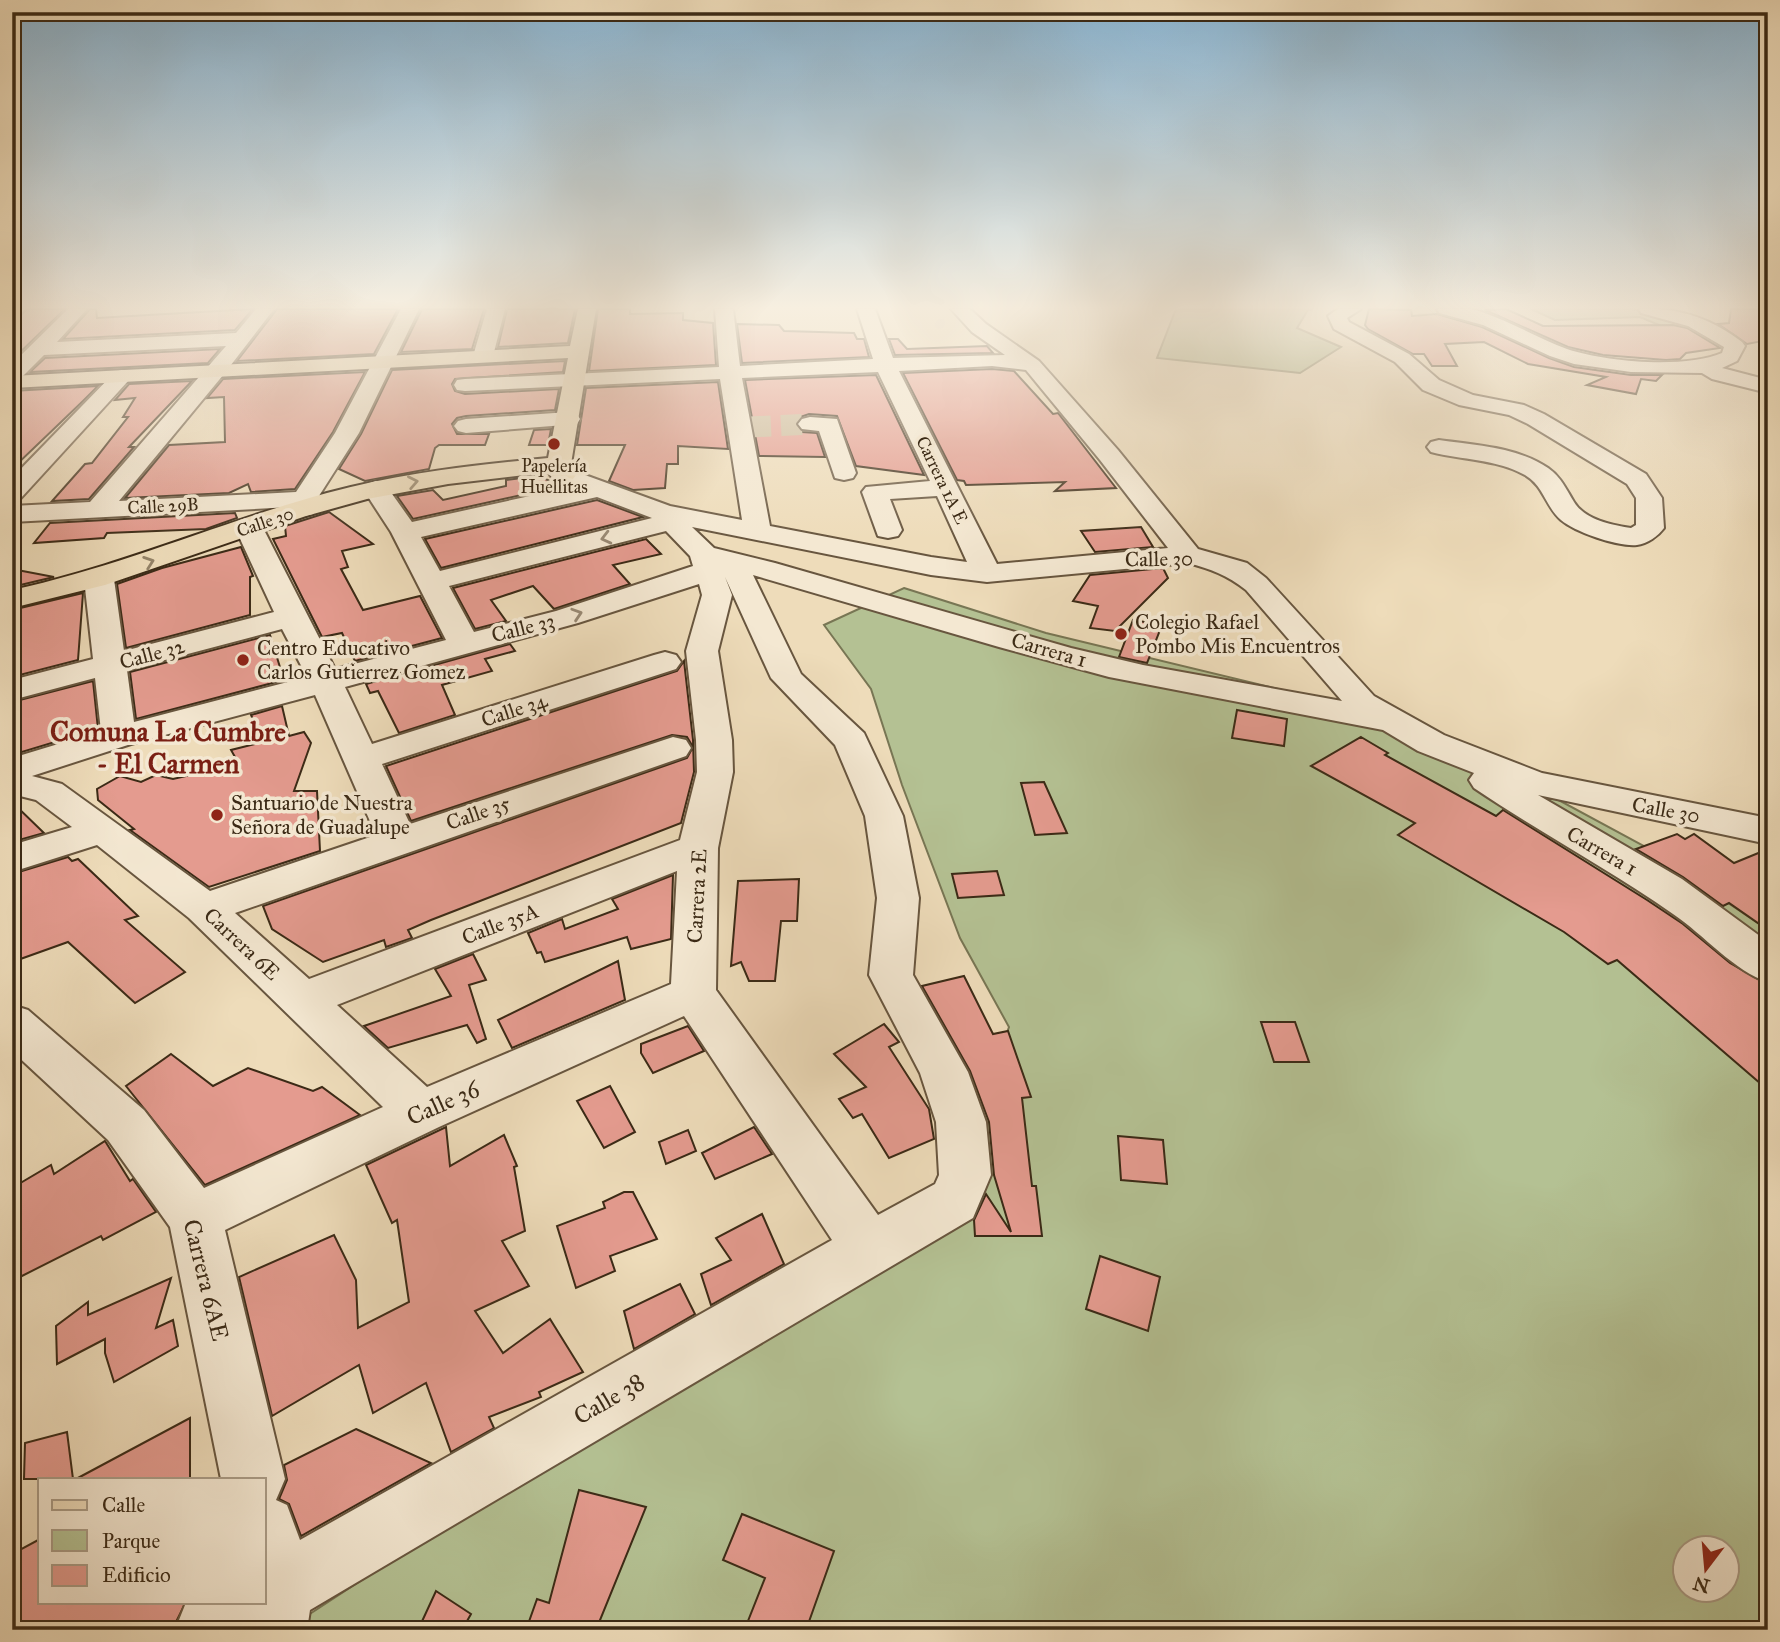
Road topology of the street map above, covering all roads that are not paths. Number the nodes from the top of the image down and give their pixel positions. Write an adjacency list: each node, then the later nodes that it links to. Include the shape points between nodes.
1 (114, 386): 20 (street)
2 (204, 386): 19 (street)
3 (373, 386): 18 (street)
4 (575, 386): 9 (main road)
5 (734, 386): 23 (street, via 745,427)
6 (896, 386): 15 (street, Carrera 1A E)
7 (1050, 386): 26 (street)
8 (1432, 386): 12 (street, via 1536,419 1637,480 1649,498 1650,528 1636,537 1601,530 1567,512 1548,480 1529,468)
9 (569, 419): 11 (street); 13 (main road)
10 (810, 424): 14 (street, via 829,424)
11 (466, 426)
12 (1439, 447)
13 (561, 470): 16 (main road, Calle 30, one-way to 13, via 447,475 523,468); 17 (street, Calle 30)
14 (844, 473)
15 (946, 488): 24 (street, via 875,492); 28 (street, Carrera 1A E)
16 (376, 489): 18 (main road, Calle 30); 25 (street)
17 (597, 489): 21 (street, Calle 30); 25 (street)
18 (304, 504): 19 (street, Calle 29B); 22 (main road, Calle 30)
19 (97, 510): 20 (street, Calle 29B)
20 (15, 511)
21 (668, 517): 23 (street, Calle 30); 27 (street); 30 (street, one-way to 30)
22 (248, 528): 29 (main road, Calle 30, one-way to 22); 32 (street)
23 (757, 530): 28 (street, Calle 30)
24 (888, 530)
25 (405, 532): 30 (street)
26 (1188, 555): 28 (street, Calle 30); 38 (street, Calle 30, via 1237,569 1256,584 1362,704)
27 (716, 563): 33 (street, Calle 33, one-way to 27, via 566,617); 38 (street, Carrera 1, via 1108,667 1310,704); 48 (street, Carrera 2E, via 717,595 702,651 715,772); 57 (street, Calle 38, via 787,678 851,741 884,816 898,898 891,975 944,1072 961,1122 965,1175 954,1201)
28 (987, 573)
29 (99, 579): 31 (main road, Calle 30); 35 (street)
30 (431, 582): 33 (street)
31 (12, 599)
32 (291, 617): 35 (street, Calle 32); 36 (street)
33 (464, 643): 36 (street, Calle 33)
34 (665, 662): 42 (street, Calle 34)
35 (109, 665): 37 (street, Calle 32); 39 (street)
36 (326, 682): 39 (street, Calle 33); 42 (street)
37 (12, 690)
38 (1415, 734): 46 (street, Calle 30, via 1533,783); 51 (street, Carrera 1, via 1694,907)
39 (119, 737): 41 (street, Calle 33)
40 (673, 748): 47 (street, Calle 35)
41 (75, 751): 43 (street, Calle 33); 44 (street, Carrera 6E)
42 (362, 759): 47 (street)
43 (12, 770)
44 (31, 787): 45 (street, Carrera 6E)
45 (103, 830): 49 (street); 50 (street, Carrera 6E)
46 (1764, 832)
47 (398, 840): 50 (street, Calle 35)
48 (698, 848): 52 (street, Carrera 2E); 53 (street, Calle 35A)
49 (12, 859)
50 (204, 908): 53 (street, Carrera 6E)
51 (1768, 966)
52 (693, 993): 55 (street, Calle 36); 57 (street)
53 (302, 1000): 55 (street, Carrera 6E)
54 (12, 1023): 56 (street, Carrera 6AE, via 126,1125)
55 (421, 1112): 56 (street, Calle 36)
56 (195, 1218): 58 (street, Carrera 6AE)
57 (869, 1248): 59 (street, Calle 38)
58 (253, 1478)
59 (267, 1590)
60 (247, 1604): 61 (street, Calle 38)
61 (210, 1630)

